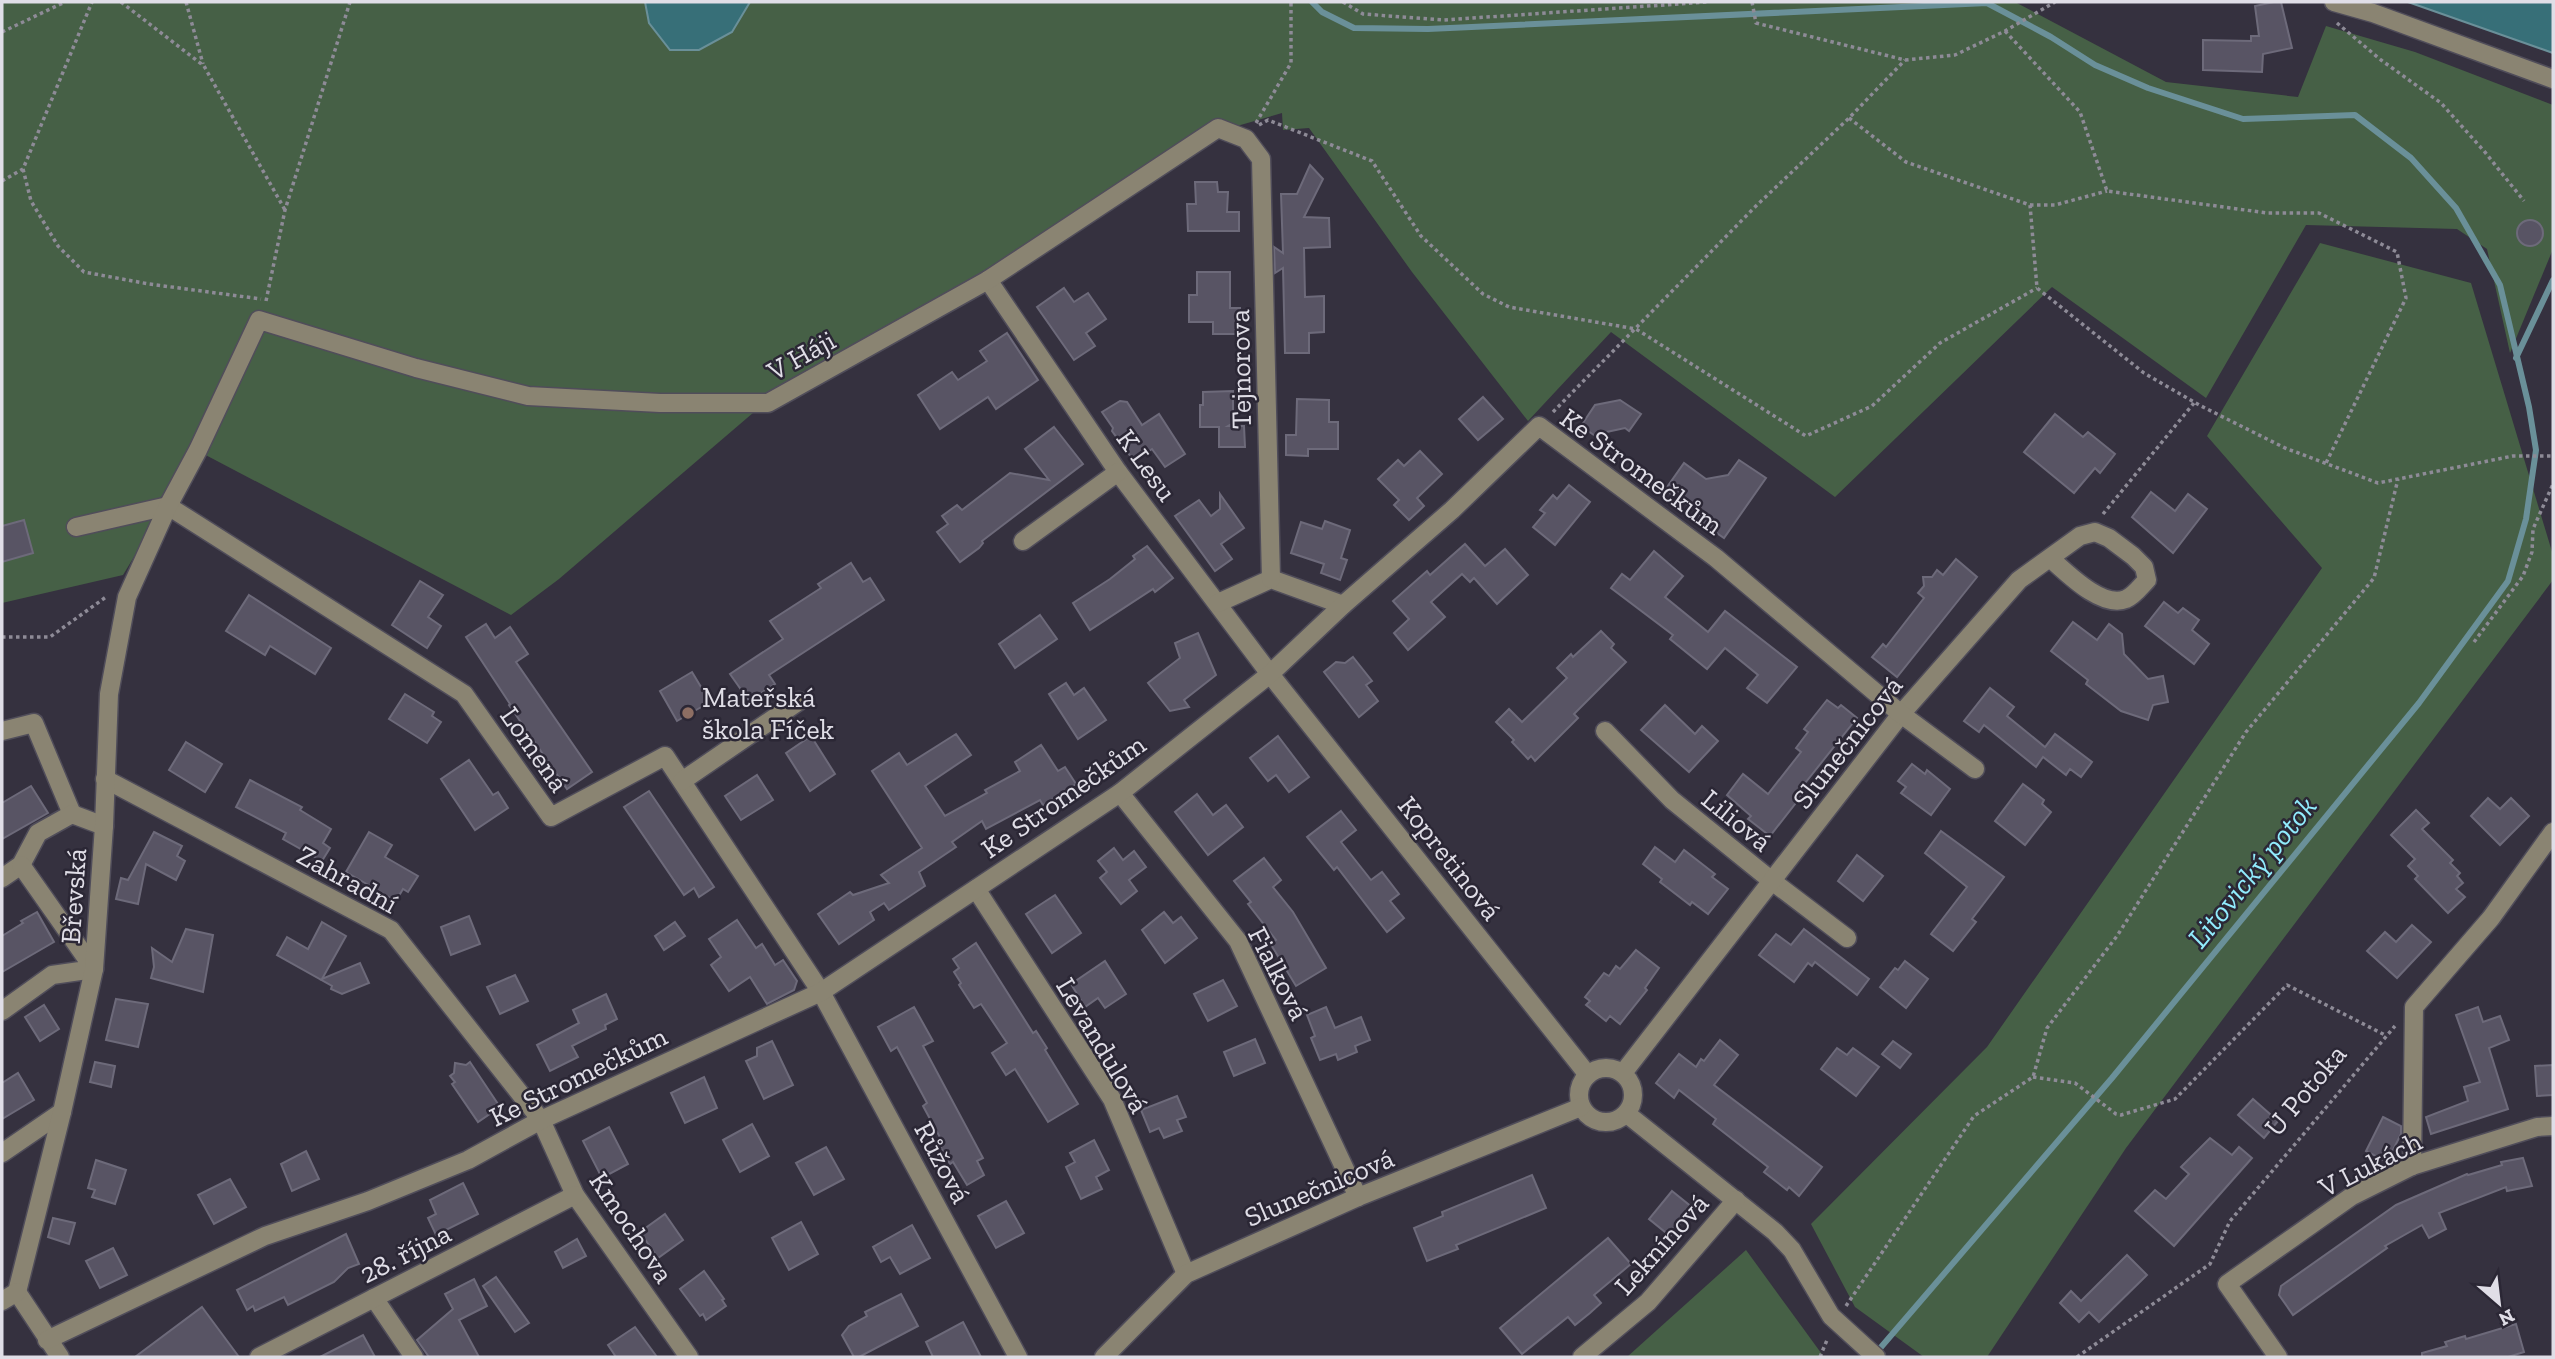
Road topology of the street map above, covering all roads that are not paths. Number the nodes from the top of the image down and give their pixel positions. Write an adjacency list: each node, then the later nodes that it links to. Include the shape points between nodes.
1 (2334, 2): 2 (street)
2 (2553, 79)
3 (1261, 159): 4 (street, V Háji, via 1246,139 1218,128); 11 (street, Tejnorova)
4 (988, 280): 5 (street, V Háji, via 768,403 528,396 416,368); 6 (street, K Lesu)
5 (259, 320): 7 (street, Břevská)
6 (1118, 472): 9 (street); 12 (street, K Lesu)
7 (168, 506): 8 (street); 20 (street, Břevská, via 127,597 109,694); 21 (street, Lomená, via 464,694 551,817 665,756)
8 (76, 527)
9 (1023, 541)
10 (2050, 558): 10 (street, Slunečnicová, via 2080,536 2095,532 2133,556 2147,580 2129,598 2115,602 2093,593); 16 (street, Slunečnicová, via 2019,580)
11 (1271, 579): 12 (street); 13 (street)
12 (1218, 603): 14 (street, K Lesu)
13 (1343, 605): 14 (street, Ke Stromečkům); 16 (street, Ke Stromečkům, via 1539,426 1716,558)
14 (1270, 674): 22 (street, Ke Stromečkům); 35 (street, Kopretinová)
15 (799, 701): 21 (street)
16 (1901, 714): 19 (street, Ke Stromečkům); 28 (street, Slunečnicová)
17 (2, 731): 23 (street, via 34,723)
18 (1605, 731): 28 (street, Liliová, via 1672,800)
19 (1975, 769)
20 (105, 779): 24 (street, Břevská); 39 (street, Zahradní, via 391,930)
21 (682, 780): 32 (street, Lomená)
22 (1120, 793): 29 (street, Ke Stromečkům); 44 (street, Fialková, via 1238,941)
23 (72, 814): 24 (street); 26 (street, via 38,833)
24 (104, 826): 31 (street, Břevská)
25 (2553, 832): 42 (street, via 2491,918 2414,1007)
26 (21, 865): 27 (street); 31 (street)
27 (2, 878)
28 (1772, 881): 30 (street, Liliová); 34 (street, Slunečnicová)
29 (976, 889): 32 (street, Ke Stromečkům); 46 (street, Levandulová, via 1112,1099)
30 (1847, 937)
31 (94, 969): 33 (street, via 51,975); 37 (street, Břevská)
32 (821, 992): 39 (street, Ke Stromečkům); 54 (street, Růžová)
33 (2, 1011)
34 (1623, 1073): 35 (street, via 1600,1068); 38 (street, via 1633,1089 1634,1100)
35 (1588, 1074): 36 (street, via 1579,1091)
36 (1581, 1107): 38 (street, via 1602,1123); 44 (street, Slunečnicová)
37 (62, 1112): 41 (street); 47 (street, Břevská)
38 (1627, 1114): 45 (street, Leknínová)
39 (541, 1120): 43 (street, Kmochova); 49 (street, Ke Stromečkům, via 468,1160 265,1236)
40 (2553, 1126): 42 (street, V Lukách)
41 (2, 1153)
42 (2412, 1166): 58 (street, V Lukách, via 2352,1196 2227,1284)
43 (575, 1195): 48 (street, 28. října); 53 (street, Kmochova)
44 (1358, 1197): 46 (street, Slunečnicová)
45 (1736, 1200): 56 (street, Leknínová, via 1648,1302); 57 (street, via 1792,1250 1836,1321)
46 (1186, 1274): 55 (street, Slunečnicová)
47 (10, 1296): 49 (street)
48 (374, 1298): 51 (street, 28. října); 52 (street)
49 (47, 1340): 50 (street)
50 (60, 1357)
51 (259, 1357)
52 (414, 1357)
53 (689, 1357)
54 (1018, 1357)
55 (1104, 1357)
56 (1581, 1357)
57 (1876, 1357)
58 (2278, 1357)

